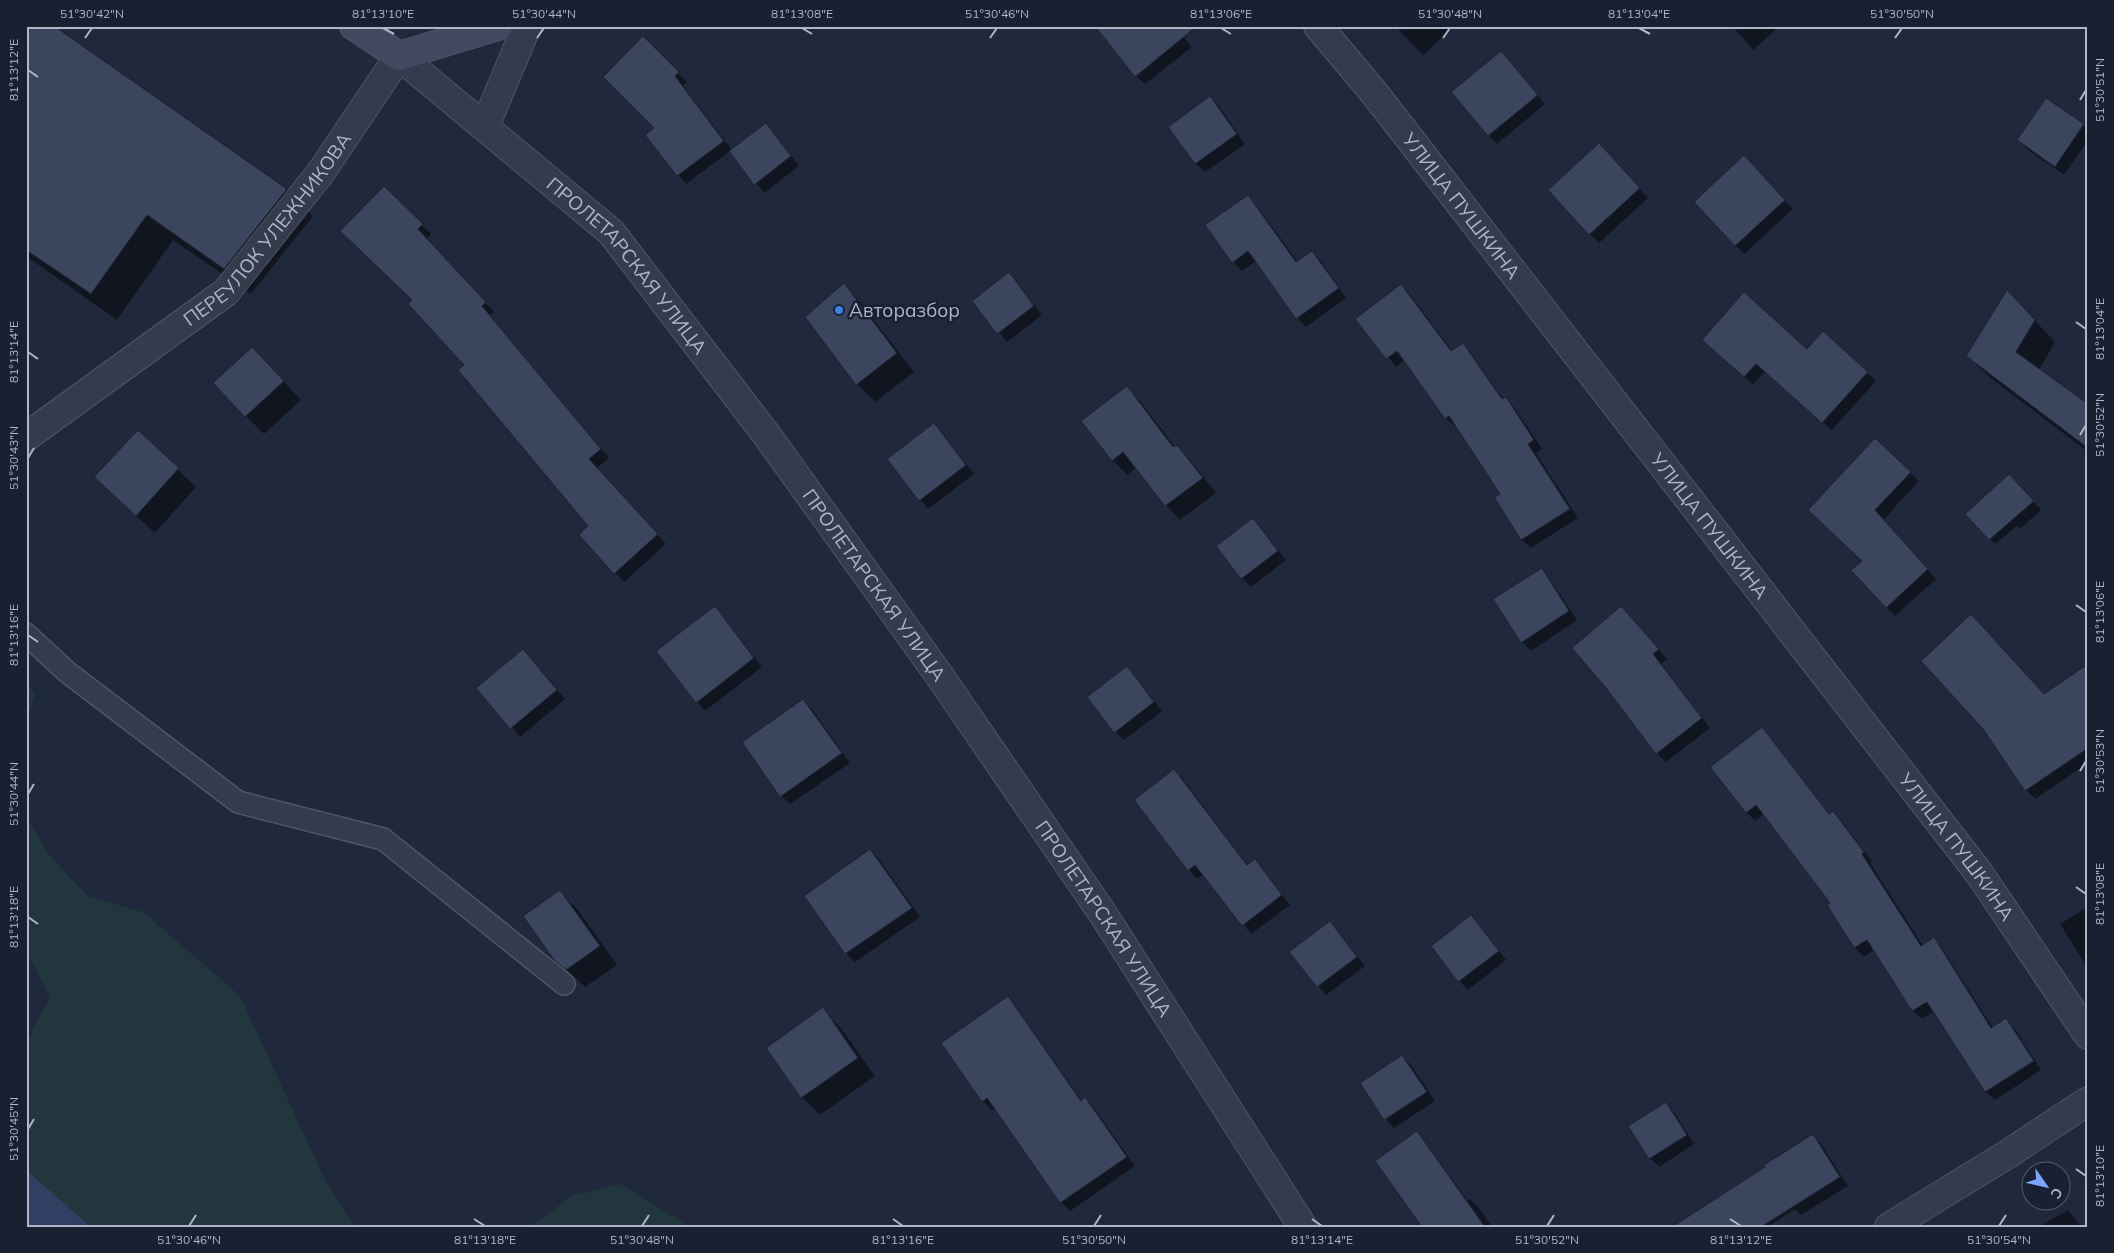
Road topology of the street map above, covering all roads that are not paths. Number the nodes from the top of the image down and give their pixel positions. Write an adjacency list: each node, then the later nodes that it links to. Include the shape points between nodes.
1 (354, 26): 5 (main road, ПРОЛЕТАРСКАЯ УЛИЦА)
2 (498, 26): 5 (main road)
3 (527, 26): 6 (street)
4 (1318, 26): 10 (street, УЛИЦА ПУШКИНА, via 1375,94 1979,873)
5 (399, 56): 6 (street, ПРОЛЕТАРСКАЯ УЛИЦА); 7 (street, ПЕРЕУЛОК УЛЕЖНИКОВА, via 321,172 226,292)
6 (485, 126): 12 (street, ПРОЛЕТАРСКАЯ УЛИЦА, via 611,232 766,434 939,675 1103,914)
7 (26, 437)
8 (26, 634): 9 (lane, via 67,672 238,802 382,838)
9 (564, 984)
10 (2088, 1035)
11 (2088, 1101): 13 (street)
12 (1303, 1227)
13 (1889, 1227)

